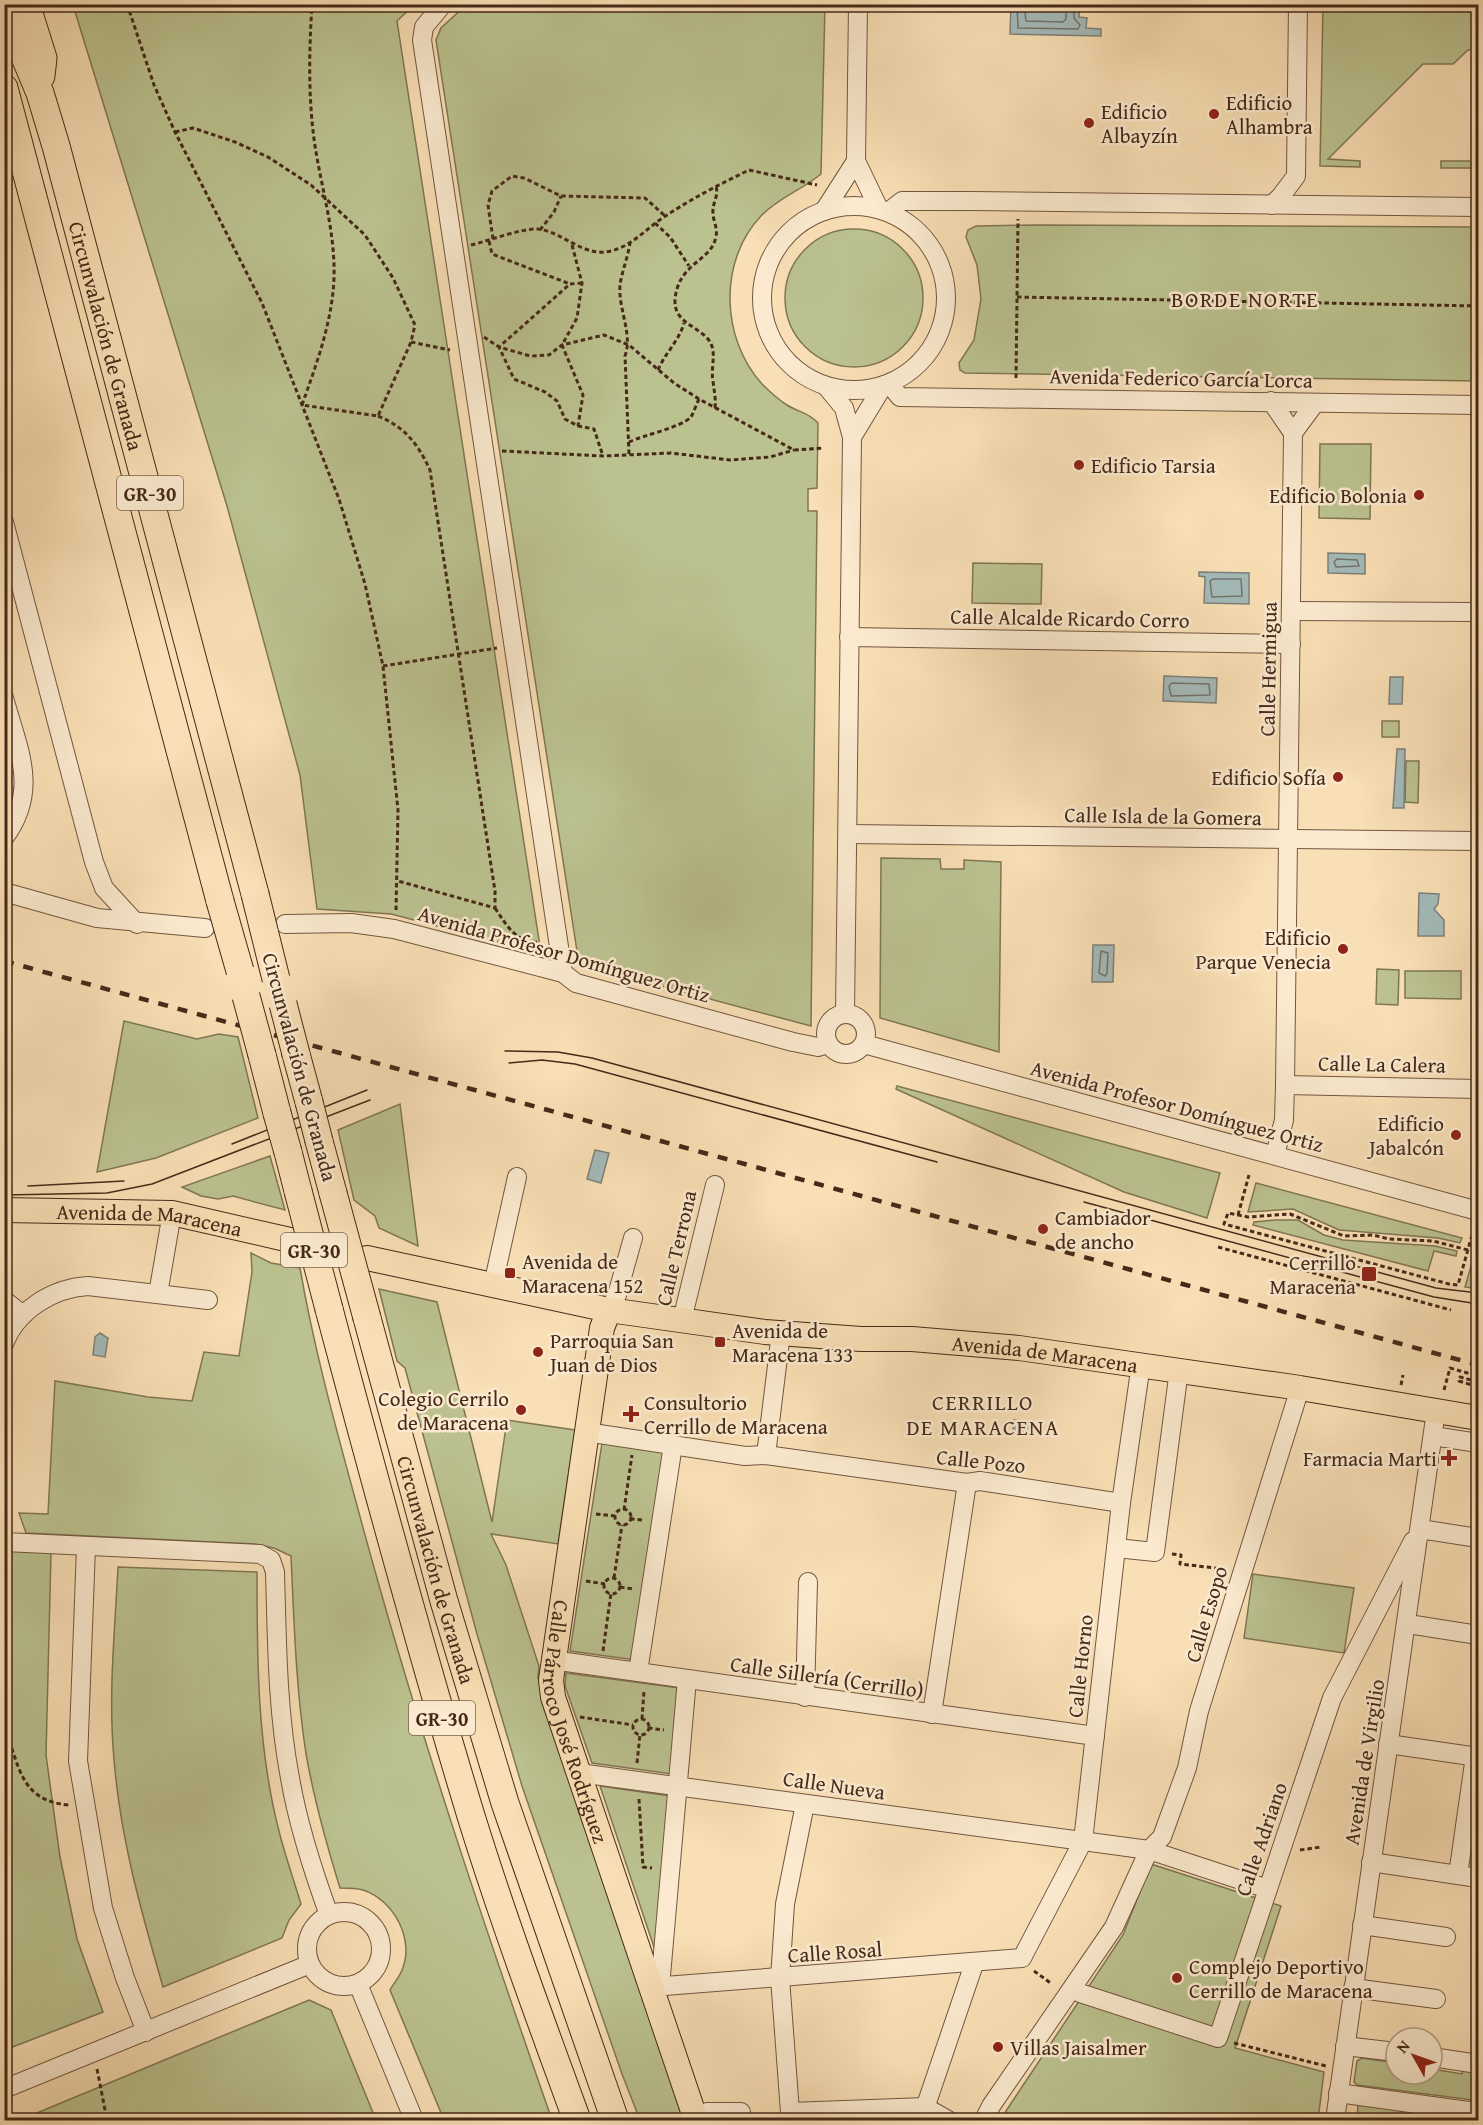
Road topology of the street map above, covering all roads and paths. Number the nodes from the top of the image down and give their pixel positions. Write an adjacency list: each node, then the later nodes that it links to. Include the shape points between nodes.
1 (26, 4): 9 (highway, via 43,58)
2 (127, 4): 11 (path, via 154,86)
3 (312, 4): 18 (path, via 311,108)
4 (443, 4): 85 (street, via 424,27 422,40)
5 (858, 4): 12 (street)
6 (1298, 4): 14 (street)
7 (4, 7): 9 (highway, Circunvalación de Granada / GR-30)
8 (4, 88): 13 (highway, Circunvalación de Granada / GR-30)
9 (40, 93): 218 (highway, Circunvalación de Granada / GR-30, bridge, via 444,1601 506,1803)
10 (4, 128): 13 (highway)
11 (175, 132): 18 (path, via 193,128 235,142 292,171); 51 (path, via 262,303)
12 (856, 161): 22 (street); 23 (street)
13 (26, 162): 217 (highway, Circunvalación de Granada / GR-30, bridge, via 411,1612 471,1817)
14 (1296, 176): 19 (street); 20 (street)
15 (817, 185): 16 (path, via 749,170)
16 (716, 186): 24 (path); 32 (path, via 718,194 712,213 716,236 710,251)
17 (561, 196): 24 (path, via 645,198); 27 (path); 28 (path, via 524,177 513,176 501,182 492,191 488,205)
18 (326, 197): 39 (path, via 365,235 393,278 415,325); 51 (path, via 332,234 333,299)
19 (1318, 204): 20 (street); 21 (street)
20 (1272, 205): 22 (street, via 902,201)
21 (1479, 207)
22 (883, 210): 23 (street, via 842,207); 46 (street, via 910,225 930,244 942,271 946,298 941,328 928,353 910,371)
23 (824, 211): 47 (street, via 801,223 782,240 768,266 762,294 765,324 778,352 800,373)
24 (665, 216): 26 (path)
25 (1018, 219): 35 (path)
26 (655, 223): 29 (path); 32 (path, via 670,237)
27 (540, 230): 28 (path); 30 (path, via 553,232)
28 (491, 240): 31 (path); 34 (path, via 492,254)
29 (630, 243): 30 (path, via 610,252); 41 (path, via 620,284)
30 (572, 245): 33 (path)
31 (466, 246)
32 (689, 267): 37 (path, via 678,285 675,303)
33 (582, 283): 34 (path); 40 (path, via 577,318)
34 (570, 284): 42 (path)
35 (1017, 297): 36 (path); 45 (path)
36 (1479, 306)
37 (684, 323): 44 (path, via 680,337 665,353); 53 (path, via 707,337 715,358)
38 (480, 335): 42 (path)
39 (411, 342): 43 (path); 54 (path)
40 (562, 345): 41 (path, via 604,335); 42 (path, via 549,355 530,356); 55 (path, via 583,395)
41 (629, 345): 44 (path); 58 (path, via 625,356)
42 (499, 347): 55 (path, via 514,379 545,392 557,401 565,419)
43 (452, 350)
44 (658, 370): 48 (path)
45 (1016, 378)
46 (886, 385): 47 (street, via 846,390); 49 (street, Avenida Federico García Lorca, via 900,397); 57 (street)
47 (826, 386): 57 (street, via 844,408)
48 (699, 399): 53 (path); 58 (path, via 691,417 680,426)
49 (1271, 401): 50 (street, Avenida Federico García Lorca); 56 (street)
50 (1315, 403): 52 (street, Avenida Federico García Lorca); 56 (street)
51 (302, 405): 54 (path); 71 (path, via 339,499 365,584)
52 (1479, 405)
53 (715, 408): 60 (path)
54 (378, 416): 70 (path, via 407,433 420,448 430,470)
55 (578, 426): 63 (path, via 594,429)
56 (1293, 433): 65 (street, Calle Hermigua)
57 (852, 437): 67 (street)
58 (629, 442): 62 (path)
59 (824, 448): 60 (path)
60 (794, 450): 62 (path, via 770,457 730,460 671,453)
61 (498, 451): 63 (path)
62 (629, 454): 63 (path)
63 (603, 456)
64 (4, 522): 81 (street, via 94,862 104,888)
65 (1292, 611): 66 (street); 68 (street, Calle Hermigua)
66 (1479, 612)
67 (849, 638): 68 (street, Calle Alcalde Ricardo Corro); 73 (street)
68 (1291, 644): 75 (street, Calle Hermigua)
69 (499, 648): 70 (path)
70 (460, 654): 71 (path); 79 (path)
71 (383, 666): 77 (path, via 398,810)
72 (4, 698): 74 (street, via 26,791 17,821)
73 (848, 834): 75 (street, Calle Isla de la Gomera); 86 (street)
74 (4, 838)
75 (1289, 840): 76 (street, Calle Isla de la Gomera); 89 (street, Calle Hermigua)
76 (1479, 841)
77 (398, 881): 79 (path); 80 (path)
78 (4, 892): 81 (street, via 84,915)
79 (495, 908): 84 (path, via 518,937 531,943)
80 (396, 919)
81 (137, 924): 83 (street)
82 (285, 924): 85 (street, Avenida Profesor Domínguez Ortiz, via 351,923 394,929)
83 (205, 928)
84 (543, 942)
85 (563, 973): 87 (street, Avenida Profesor Domínguez Ortiz, via 576,983 757,1032 818,1047)
86 (845, 1014): 87 (street, via 828,1024); 88 (street, via 861,1021 866,1032)
87 (828, 1044): 88 (street, via 842,1055 855,1053)
88 (864, 1044): 91 (street, Avenida Profesor Domínguez Ortiz)
89 (1285, 1085): 90 (street, Calle La Calera); 91 (street, Calle Hermigua, via 1284,1120)
90 (1479, 1089)
91 (1275, 1155): 96 (street, Avenida Profesor Domínguez Ortiz)
92 (1249, 1175): 98 (path)
93 (517, 1177): 109 (street)
94 (714, 1185): 116 (street, Calle Terrona)
95 (4, 1210): 97 (main road, Avenida de Maracena)
96 (1479, 1211)
97 (172, 1213): 101 (main road, Avenida de Maracena); 110 (street)
98 (1238, 1215): 103 (path, via 1290,1214 1344,1236 1433,1241); 107 (path, via 1228,1213 1224,1224)
99 (1472, 1236): 103 (path)
100 (633, 1238): 113 (street)
101 (290, 1240)
102 (1218, 1247): 114 (path)
103 (1468, 1250): 108 (path, via 1458,1285)
104 (367, 1258): 109 (main road, Avenida de Maracena)
105 (1433, 1273): 107 (path)
106 (1447, 1277): 108 (path)
107 (1431, 1280): 108 (path)
108 (1445, 1283)
109 (493, 1285): 113 (main road, Avenida de Maracena)
110 (158, 1294): 112 (street); 115 (street, via 72,1287 55,1292)
111 (4, 1300): 115 (street)
112 (208, 1300)
113 (609, 1310): 116 (main road, Avenida de Maracena); 130 (main road, Calle Párroco José Rodríguez, via 602,1328)
114 (1451, 1310)
115 (23, 1315): 118 (street)
116 (682, 1320): 117 (main road, Avenida de Maracena)
117 (782, 1333): 119 (main road, Avenida de Maracena, via 1019,1348); 135 (street)
118 (4, 1344)
119 (1141, 1364): 120 (main road, Avenida de Maracena); 137 (street, Calle Horno)
120 (1179, 1370): 127 (main road, Avenida de Maracena); 146 (street, via 1155,1552)
121 (1403, 1375): 125 (path)
122 (1479, 1376): 124 (path, via 1450,1368)
123 (1479, 1382): 126 (path, via 1460,1377 1459,1381)
124 (1446, 1385)
125 (1400, 1387)
126 (1479, 1387)
127 (1300, 1388): 128 (main road, Avenida de Maracena); 179 (street, Calle Esopo, via 1199,1711 1187,1768 1162,1837)
128 (1436, 1411): 129 (main road, Avenida de Maracena); 131 (street, Avenida de Virgilio)
129 (1479, 1418)
130 (586, 1432): 133 (street, Calle Pozo); 157 (main road, Calle Párroco José Rodríguez)
131 (1433, 1436): 132 (street); 142 (street, Avenida de Virgilio)
132 (1479, 1443)
133 (673, 1445): 135 (street, Calle Pozo, via 745,1456); 158 (street)
134 (634, 1446): 138 (path)
135 (766, 1455): 136 (street, Calle Pozo)
136 (967, 1483): 137 (street, Calle Pozo, via 980,1481); 162 (street)
137 (1121, 1503): 146 (street, Calle Horno)
138 (624, 1510): 140 (path); 141 (path, via 630,1519)
139 (588, 1513): 140 (path)
140 (615, 1516): 141 (path)
141 (622, 1525): 149 (path)
142 (1420, 1529): 143 (street); 154 (street, Avenida de Virgilio); 185 (street, Calle Adriano, via 1332,1698)
143 (1479, 1538)
144 (4, 1542): 145 (street)
145 (86, 1547): 176 (street, via 78,1761); 186 (street, via 260,1554 271,1560 275,1572 279,1690 290,1778 309,1859)
146 (1116, 1548): 168 (street, Calle Horno)
147 (1169, 1554): 148 (path, via 1181,1555 1180,1564)
148 (1235, 1570)
149 (614, 1578): 152 (path); 153 (path, via 620,1587)
150 (578, 1580): 152 (path)
151 (808, 1582): 161 (street)
152 (605, 1584): 153 (path)
153 (611, 1593): 156 (path)
154 (1408, 1624): 155 (street); 169 (street, Avenida de Virgilio)
155 (1479, 1635)
156 (602, 1659)
157 (552, 1660): 158 (street, Calle Sillería (Cerrillo)); 171 (main road, Calle Párroco José Rodríguez, via 553,1697)
158 (638, 1672): 159 (street, Calle Sillería (Cerrillo))
159 (687, 1679): 161 (street, Calle Sillería (Cerrillo)); 173 (street, Calle Párroco José Rodríguez)
160 (644, 1690): 164 (path)
161 (806, 1697): 162 (street, Calle Sillería (Cerrillo))
162 (932, 1714): 168 (street, Calle Sillería (Cerrillo))
163 (572, 1716): 165 (path)
164 (642, 1719): 165 (path); 167 (path, via 648,1728)
165 (633, 1725): 167 (path)
166 (4, 1727): 176 (path, via 24,1783 43,1800)
167 (640, 1734): 172 (path)
168 (1095, 1736): 177 (street, Calle Horno)
169 (1388, 1744): 170 (street); 181 (street, Avenida de Virgilio)
170 (1477, 1756): 183 (street)
171 (579, 1773): 173 (street, Calle Nueva); 194 (main road, Calle Párroco José Rodríguez)
172 (636, 1774)
173 (677, 1786): 175 (street, Calle Nueva); 182 (street, Calle Párroco José Rodríguez)
174 (638, 1788): 182 (path, via 643,1868)
175 (805, 1804): 177 (street, Calle Nueva); 192 (street, via 785,1904)
176 (85, 1807): 199 (street, via 103,1908)
177 (1083, 1842): 179 (street); 190 (street, Calle Horno)
178 (1321, 1847): 180 (path)
179 (1149, 1850): 185 (street); 220 (street, Calle Esopo, via 1114,1927)
180 (1300, 1850)
181 (1371, 1863): 183 (street); 187 (street, Avenida de Virgilio)
182 (669, 1870): 194 (street, Calle Párroco José Rodríguez)
183 (1458, 1875): 184 (street)
184 (1479, 1878)
185 (1268, 1889): 197 (street, Calle Adriano, via 1218,2038)
186 (329, 1915): 191 (street, via 319,1922 308,1942); 193 (street, via 340,1912 363,1917 378,1935 381,1946 375,1969)
187 (1362, 1925): 188 (street); 195 (street, Avenida de Virgilio)
188 (1446, 1937)
189 (974, 1964): 190 (street, Calle Rosal); 192 (street, Calle Rosal); 210 (street)
190 (1028, 1964): 196 (path)
191 (310, 1965): 193 (street, via 325,1981 335,1985); 199 (street)
192 (780, 1978): 194 (street, Calle Rosal); 211 (street)
193 (358, 1984): 216 (street)
194 (656, 1987): 214 (main road, Calle Párroco José Rodríguez)
195 (1353, 1988): 198 (street); 201 (street, Avenida de Virgilio)
196 (1059, 1989)
197 (1080, 1993)
198 (1436, 1999)
199 (146, 2031): 203 (street)
200 (1236, 2044): 206 (path)
201 (1346, 2046): 202 (street); 208 (street, Avenida de Virgilio)
202 (1384, 2051)
203 (94, 2053): 207 (street); 215 (path)
204 (1444, 2059): 205 (street)
205 (1479, 2064)
206 (1328, 2066)
207 (4, 2089)
208 (1338, 2093): 209 (street); 221 (street, Avenida de Virgilio)
209 (1479, 2110)
210 (923, 2114): 213 (street); 219 (street)
211 (783, 2115): 212 (path); 213 (street)
212 (743, 2116): 214 (street, via 707,2112)
213 (823, 2116)
214 (696, 2119)
215 (106, 2121)
216 (414, 2121)
217 (577, 2121)
218 (615, 2121)
219 (948, 2121)
220 (984, 2121)
221 (1335, 2121)

